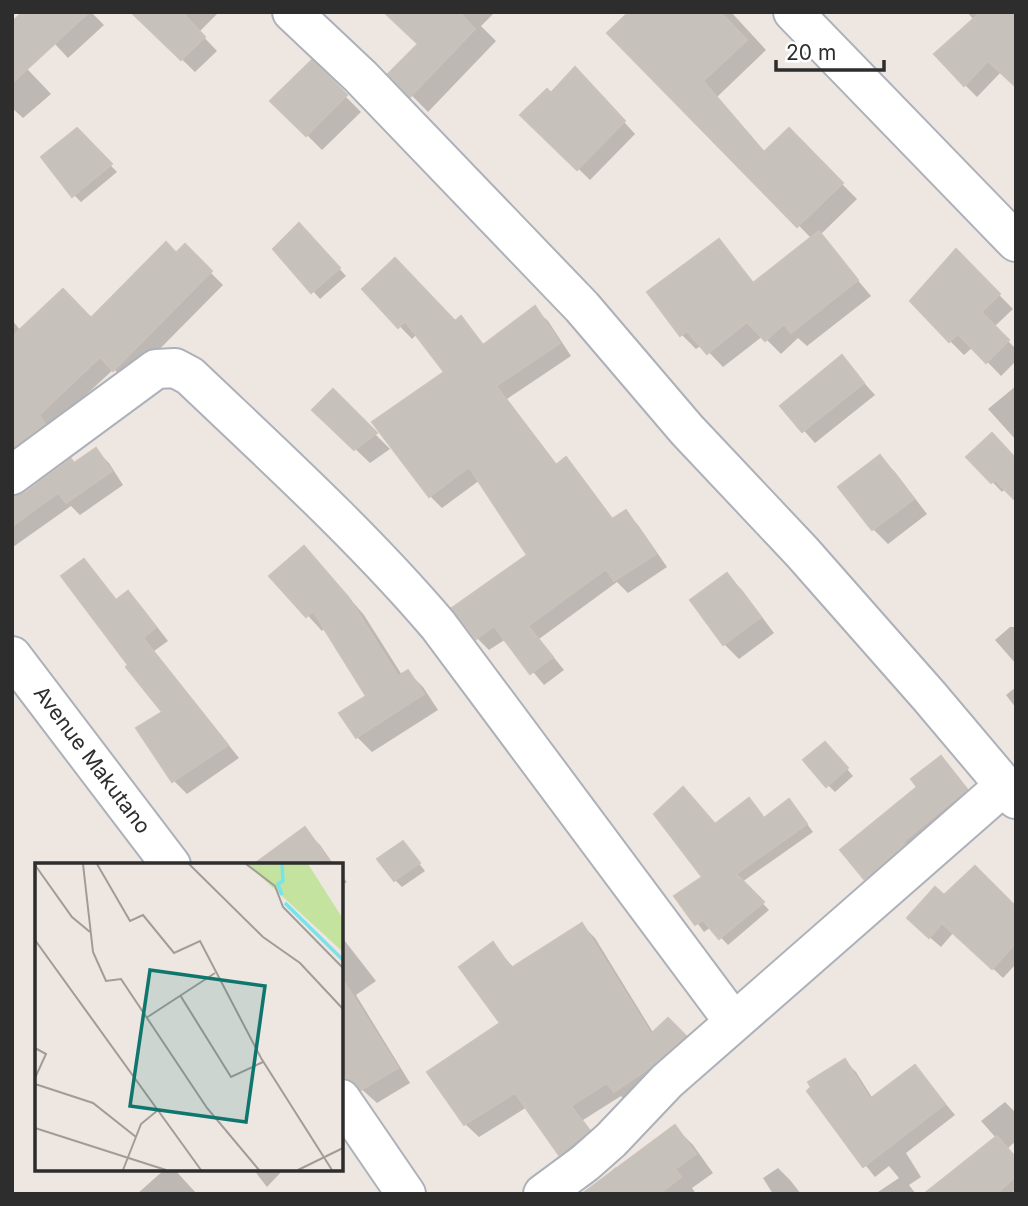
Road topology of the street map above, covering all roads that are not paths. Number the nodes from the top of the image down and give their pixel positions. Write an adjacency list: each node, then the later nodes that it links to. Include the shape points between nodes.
1 (292, 12): 6 (street, via 361,77 582,307)
2 (793, 12): 3 (street)
3 (1016, 242)
4 (12, 475): 8 (street, via 156,369 175,368 190,376 316,496 430,615)
5 (12, 656): 7 (street, Avenue Makutano)
6 (1010, 792): 8 (street)
7 (169, 863)
8 (734, 1022): 11 (street, via 667,1081 611,1140)
9 (343, 1102): 10 (street)
10 (406, 1194)
11 (543, 1194)

